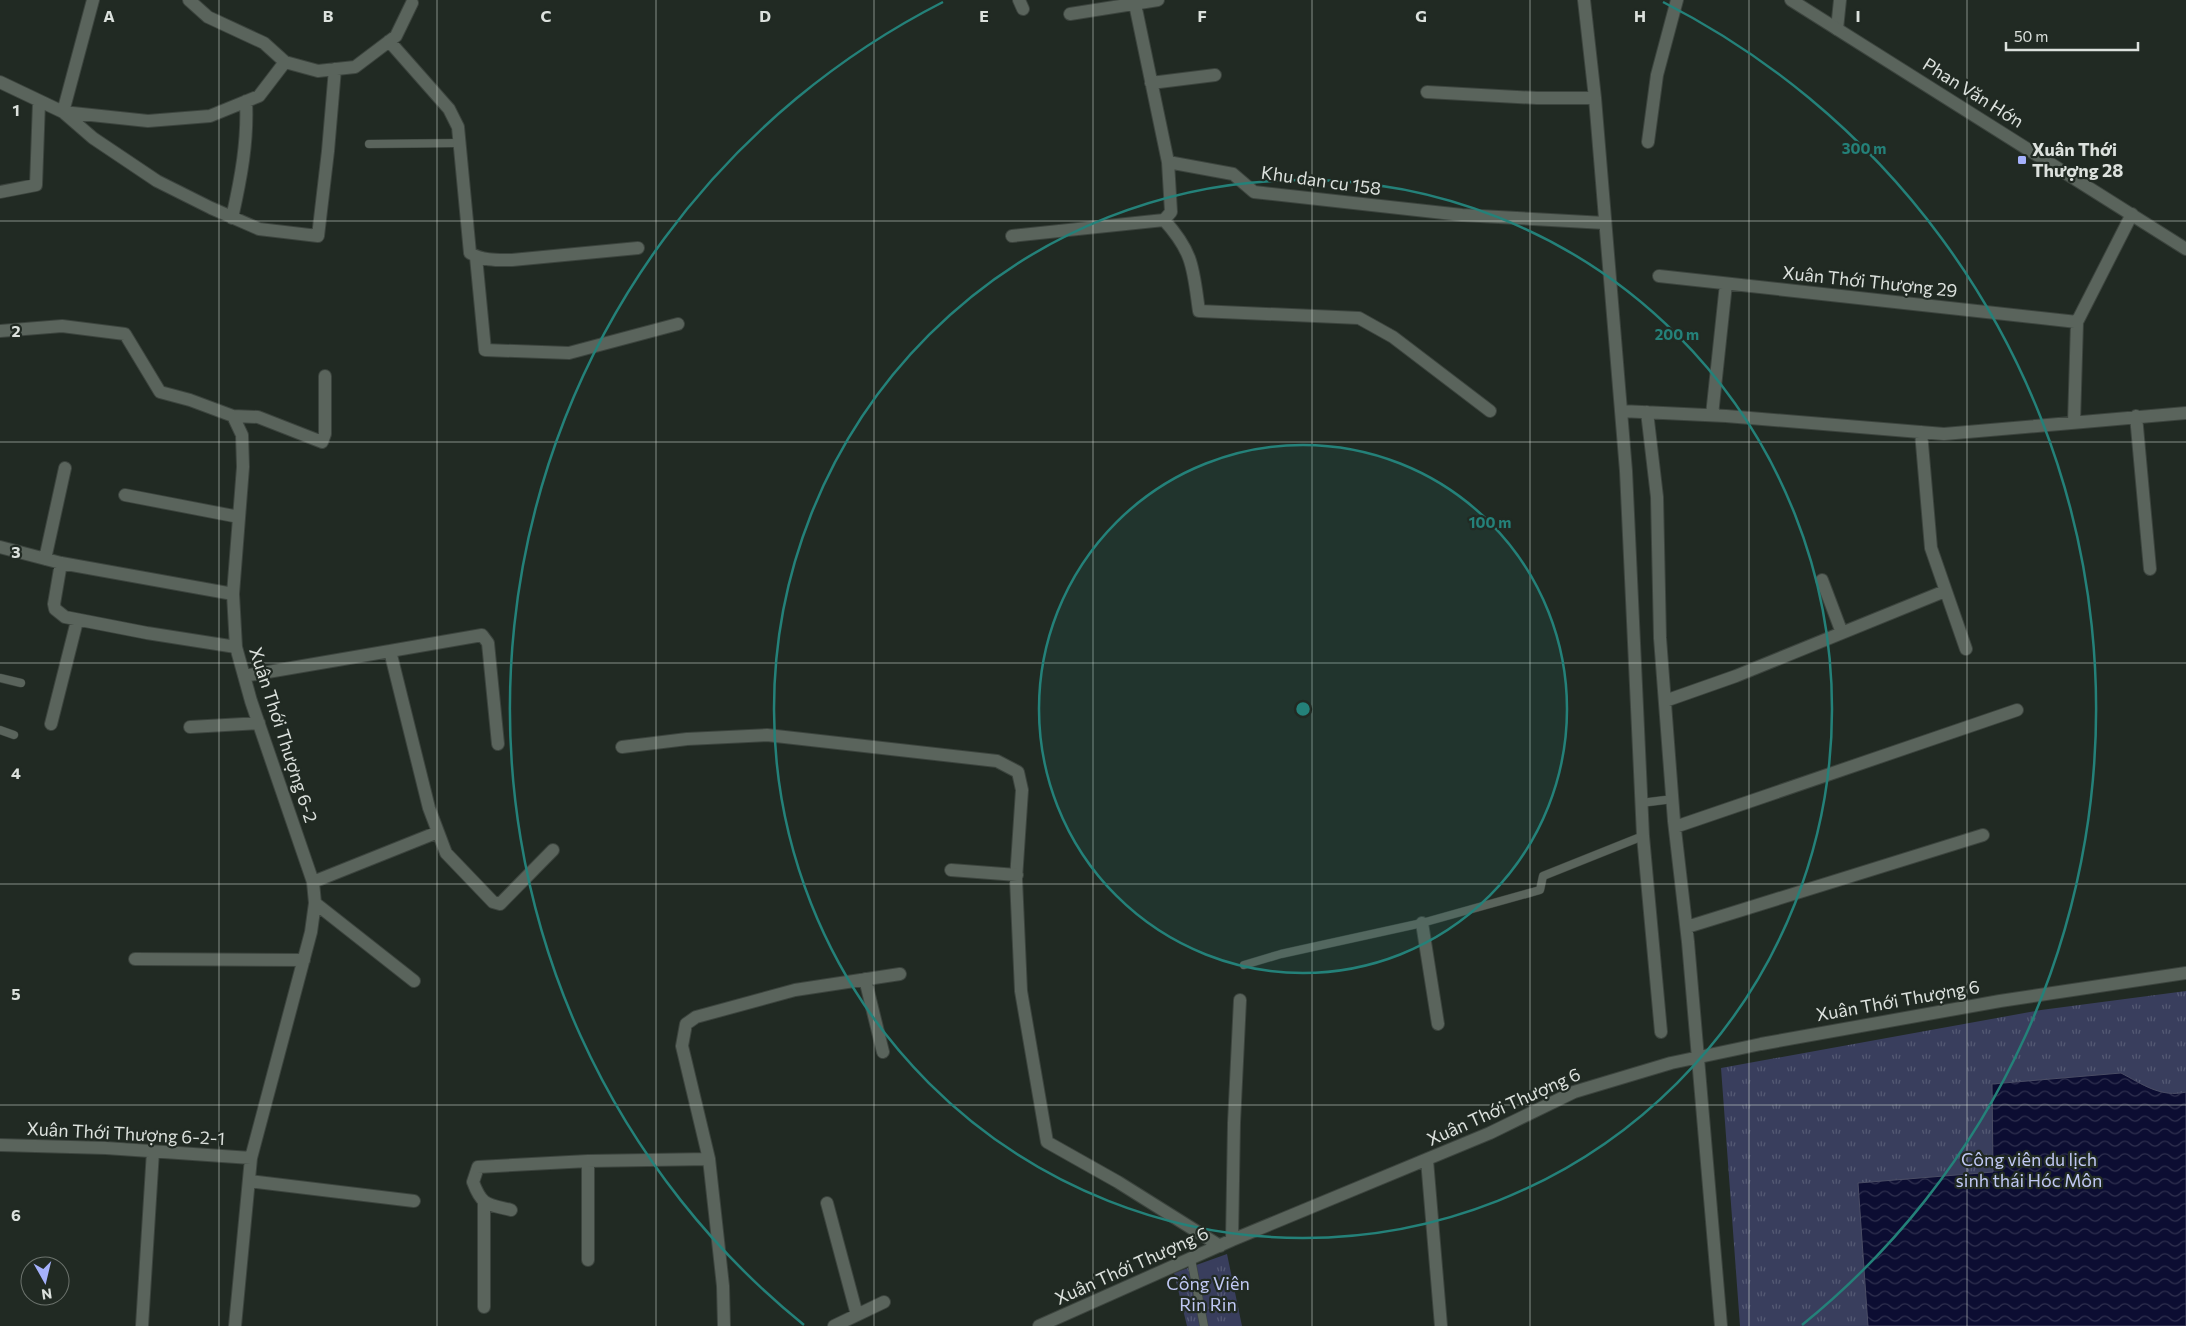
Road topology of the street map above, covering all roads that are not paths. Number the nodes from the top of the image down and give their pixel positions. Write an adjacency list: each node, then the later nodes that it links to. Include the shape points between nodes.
1 (93, 0): 22 (street)
2 (188, 0): 13 (street, via 208,17 264,43)
3 (1158, 0): 9 (street)
4 (1584, 0): 19 (street)
5 (1678, 0): 23 (street, via 1657,75)
6 (1791, 0): 11 (street, Phan Văn Hớn)
7 (1840, 0): 11 (street)
8 (414, 1): 12 (street, via 396,36)
9 (1135, 4): 10 (street); 17 (street)
10 (1070, 14)
11 (1837, 29): 28 (street, Phan Văn Hớn)
12 (389, 41): 14 (street, via 355,67); 24 (street, via 449,109 458,127)
13 (285, 62): 14 (street, via 318,72); 20 (street, via 258,96)
14 (335, 69): 29 (street, via 318,236 259,229)
15 (1215, 75): 17 (street)
16 (0, 82): 21 (street)
17 (1152, 83): 26 (street)
18 (1426, 92): 19 (street)
19 (1595, 98): 31 (street)
20 (246, 101): 22 (street, via 210,116 148,121); 29 (street, via 243,172)
21 (39, 102): 22 (street); 27 (street, via 36,185)
22 (63, 112): 29 (street, via 93,138 157,182)
23 (1648, 142)
24 (460, 143): 25 (lane); 35 (street, via 468,247)
25 (369, 144)
26 (1168, 162): 30 (street, via 1171,212); 31 (street, Khu dan cu 158, via 1233,174 1254,192 1462,215)
27 (0, 192)
28 (2132, 214): 34 (street, Phan Văn Hớn); 38 (street)
29 (232, 218)
30 (1164, 220): 32 (street); 42 (street, via 1178,235 1192,262 1199,311 1358,318 1393,337)
31 (1605, 223): 43 (street)
32 (1012, 236)
33 (638, 248): 35 (street, via 512,260)
34 (2186, 249)
35 (476, 257): 39 (street, via 485,350 569,353)
36 (1659, 276): 37 (street, Xuân Thới Thượng 29)
37 (1726, 284): 38 (street, Xuân Thới Thượng 29); 46 (street)
38 (2077, 322): 49 (street)
39 (678, 324)
40 (0, 331): 47 (street, via 62,326 125,334 160,392)
41 (325, 376): 47 (street, via 325,434 322,442 258,417)
42 (1490, 411)
43 (1621, 412): 44 (street); 79 (street)
44 (1647, 412): 46 (street); 69 (street, via 1658,497 1660,638)
45 (2186, 413): 48 (street)
46 (1712, 415): 50 (street)
47 (234, 416): 53 (street, Xuân Thới Thượng 6-2, via 242,435 244,466)
48 (2136, 416): 49 (street); 57 (street)
49 (2074, 423): 50 (street, via 1944,434)
50 (1921, 432): 59 (street, via 1931,548)
51 (65, 468): 55 (street)
52 (125, 495): 53 (street)
53 (240, 517): 60 (street, Xuân Thới Thượng 6-2)
54 (0, 547): 55 (street)
55 (45, 559): 56 (street)
56 (61, 563): 60 (street); 61 (street, via 55,609)
57 (2150, 569)
58 (1822, 580): 62 (street)
59 (1945, 591): 62 (street); 64 (street)
60 (233, 594): 63 (street, Xuân Thới Thượng 6-2)
61 (77, 621): 63 (street); 72 (street)
62 (1842, 633): 69 (street)
63 (236, 646): 66 (street, Xuân Thới Thượng 6-2)
64 (1966, 649)
65 (390, 651): 66 (street); 76 (street, via 485,637); 81 (street, via 429,808)
66 (244, 676): 71 (street, Xuân Thới Thượng 6-2)
67 (0, 678): 68 (lane)
68 (21, 683)
69 (1665, 701): 78 (street)
70 (2017, 710): 80 (street)
71 (258, 723): 73 (street); 87 (street, Xuân Thới Thượng 6-2)
72 (51, 724)
73 (190, 727)
74 (0, 730): 75 (lane)
75 (14, 735)
76 (498, 744)
77 (622, 747): 86 (street, via 687,739 767,735 997,761 1018,772 1022,790)
78 (1673, 798): 79 (lane); 80 (street)
79 (1642, 803): 83 (street)
80 (1675, 827): 90 (street)
81 (438, 832): 84 (street, via 446,853 493,902 500,904); 87 (street)
82 (1983, 835): 90 (street)
83 (1643, 836): 89 (lane, via 1543,876 1540,890); 100 (street)
84 (552, 850)
85 (951, 870): 86 (street)
86 (1016, 875): 115 (street, via 1022,991 1047,1142)
87 (313, 882): 88 (street, Xuân Thới Thượng 6-2)
88 (315, 903): 92 (street, Xuân Thới Thượng 6-2); 97 (street)
89 (1422, 923): 93 (lane); 99 (street)
90 (1687, 927): 102 (street)
91 (135, 958): 92 (street)
92 (304, 960): 105 (street, Xuân Thới Thượng 6-2)
93 (1244, 965)
94 (2186, 973): 102 (street, Xuân Thới Thượng 6, via 2000,1001)
95 (900, 974): 96 (street)
96 (865, 979): 101 (street); 106 (street, via 795,990 696,1017 686,1024 682,1046)
97 (414, 981)
98 (1240, 1000): 114 (street)
99 (1438, 1024)
100 (1661, 1032)
101 (883, 1052)
102 (1698, 1058): 107 (street, Xuân Thới Thượng 6, via 1671,1062 1574,1092 1490,1134); 128 (street)
103 (0, 1145): 104 (street, Xuân Thới Thượng 6-2-1)
104 (153, 1151): 105 (street, Xuân Thới Thượng 6-2-1); 121 (street)
105 (251, 1158): 109 (street, Xuân Thới Thượng 6-2)
106 (709, 1159): 108 (street); 123 (street, via 723,1286)
107 (1427, 1160): 114 (street, Xuân Thới Thượng 6); 127 (street)
108 (588, 1161): 111 (street, via 478,1167 472,1182); 117 (street)
109 (249, 1181): 110 (street); 122 (street, Xuân Thới Thượng 6-2)
110 (414, 1200)
111 (484, 1202): 113 (street); 119 (street)
112 (827, 1203): 120 (street)
113 (511, 1210)
114 (1232, 1240): 115 (street, Xuân Thới Thượng 6)
115 (1220, 1246): 116 (street, Xuân Thới Thượng 6)
116 (1191, 1259): 125 (street, Xuân Thới Thượng 6); 126 (lane)
117 (588, 1260)
118 (884, 1302): 120 (street)
119 (484, 1307)
120 (857, 1315): 124 (street)
121 (142, 1326)
122 (235, 1326)
123 (724, 1326)
124 (834, 1326)
125 (1040, 1326)
126 (1204, 1326)
127 (1441, 1326)
128 (1721, 1326)

